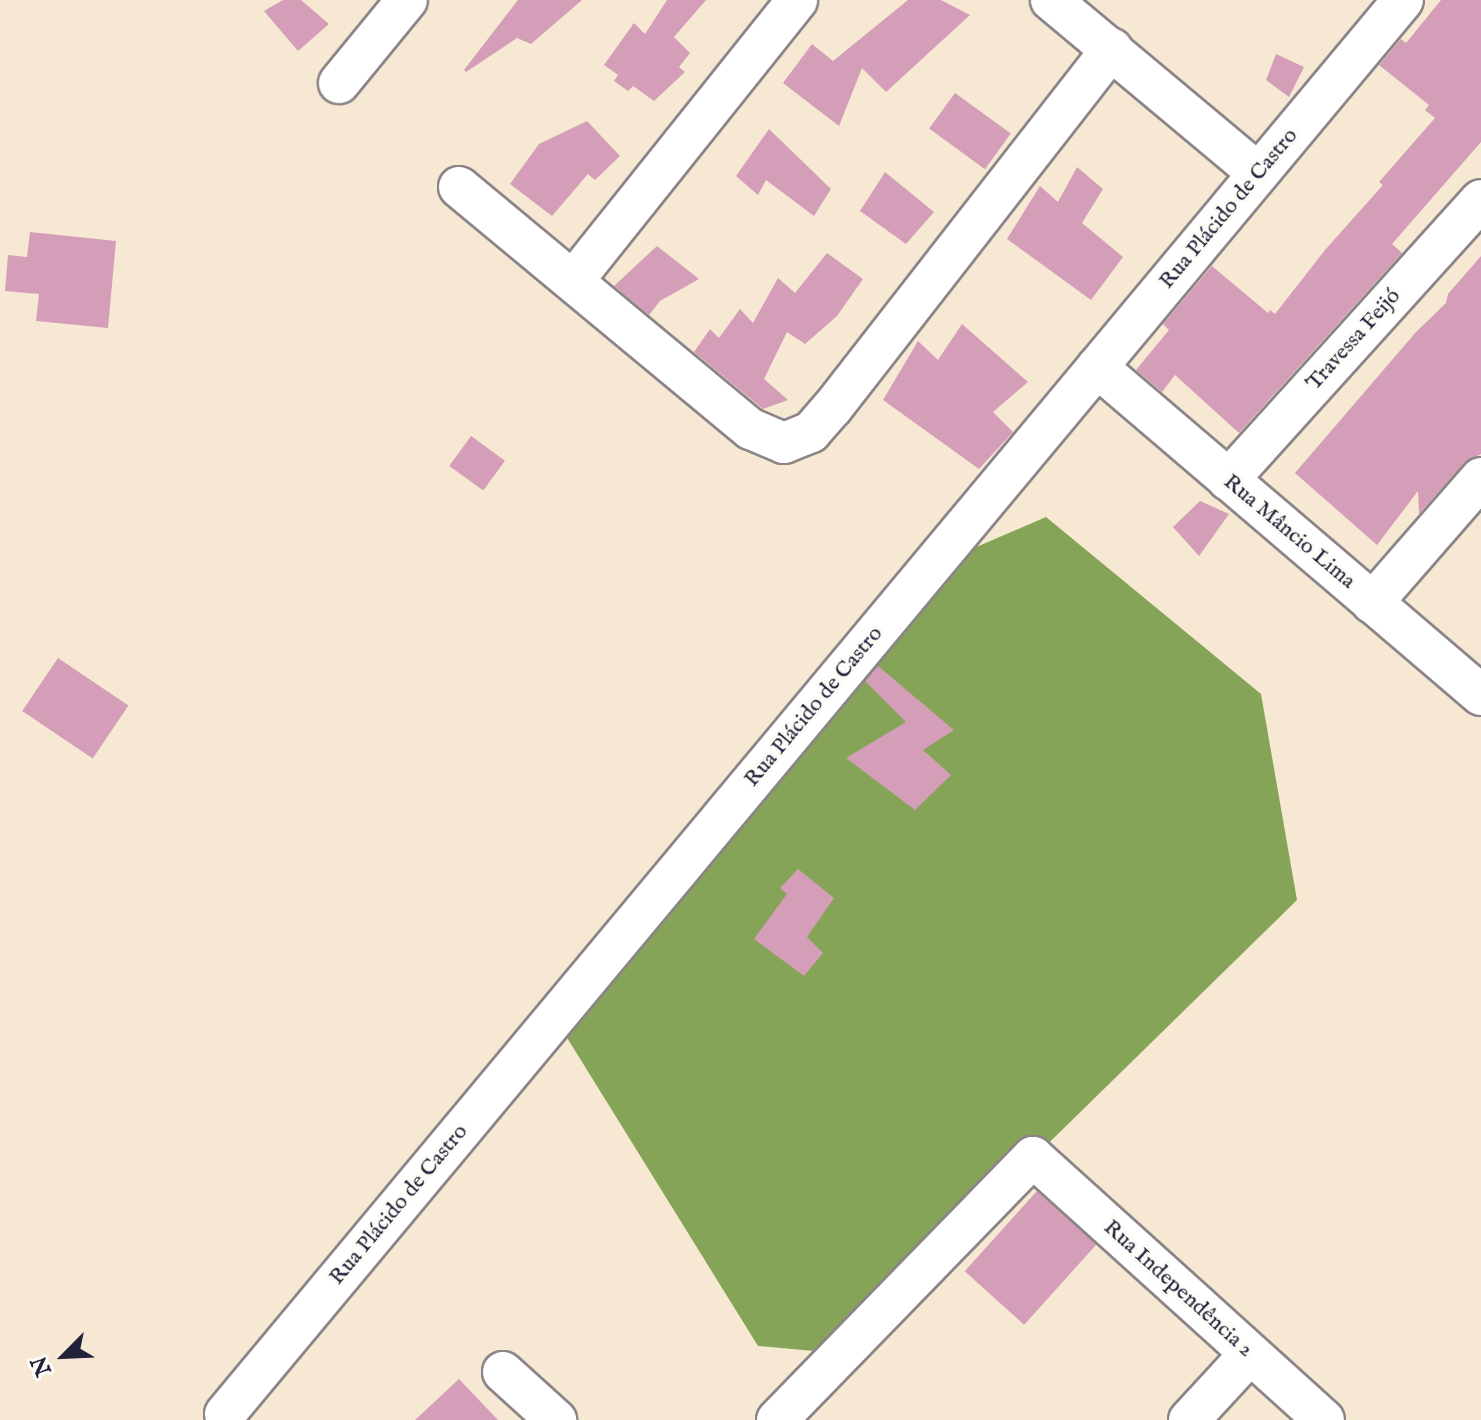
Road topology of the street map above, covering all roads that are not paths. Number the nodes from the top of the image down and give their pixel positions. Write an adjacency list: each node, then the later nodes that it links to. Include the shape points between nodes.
1 (407, 0): 6 (street)
2 (797, 0): 10 (street)
3 (1051, 0): 5 (street)
4 (1403, 0): 7 (street, Rua Plácido de Castro)
5 (1112, 49): 7 (street); 10 (street, via 811,432 784,443 751,429)
6 (339, 83)
7 (1258, 173): 11 (street, Rua Plácido de Castro)
8 (459, 187): 10 (street)
9 (1481, 200): 13 (street, Travessa Feijó)
10 (573, 281)
11 (1097, 367): 13 (street, Rua Mâncio Lima); 18 (street, Rua Plácido de Castro)
12 (1481, 478): 14 (street)
13 (1228, 480): 14 (street, Rua Mâncio Lima)
14 (1372, 603): 15 (street, Rua Mâncio Lima)
15 (1481, 695)
16 (1250, 1354): 20 (street, Rua Independência 2, via 1033,1157); 21 (street); 22 (street, Rua Independência 2)
17 (503, 1372): 19 (street)
18 (225, 1414)
19 (556, 1420)
20 (777, 1420)
21 (1189, 1420)
22 (1324, 1420)

